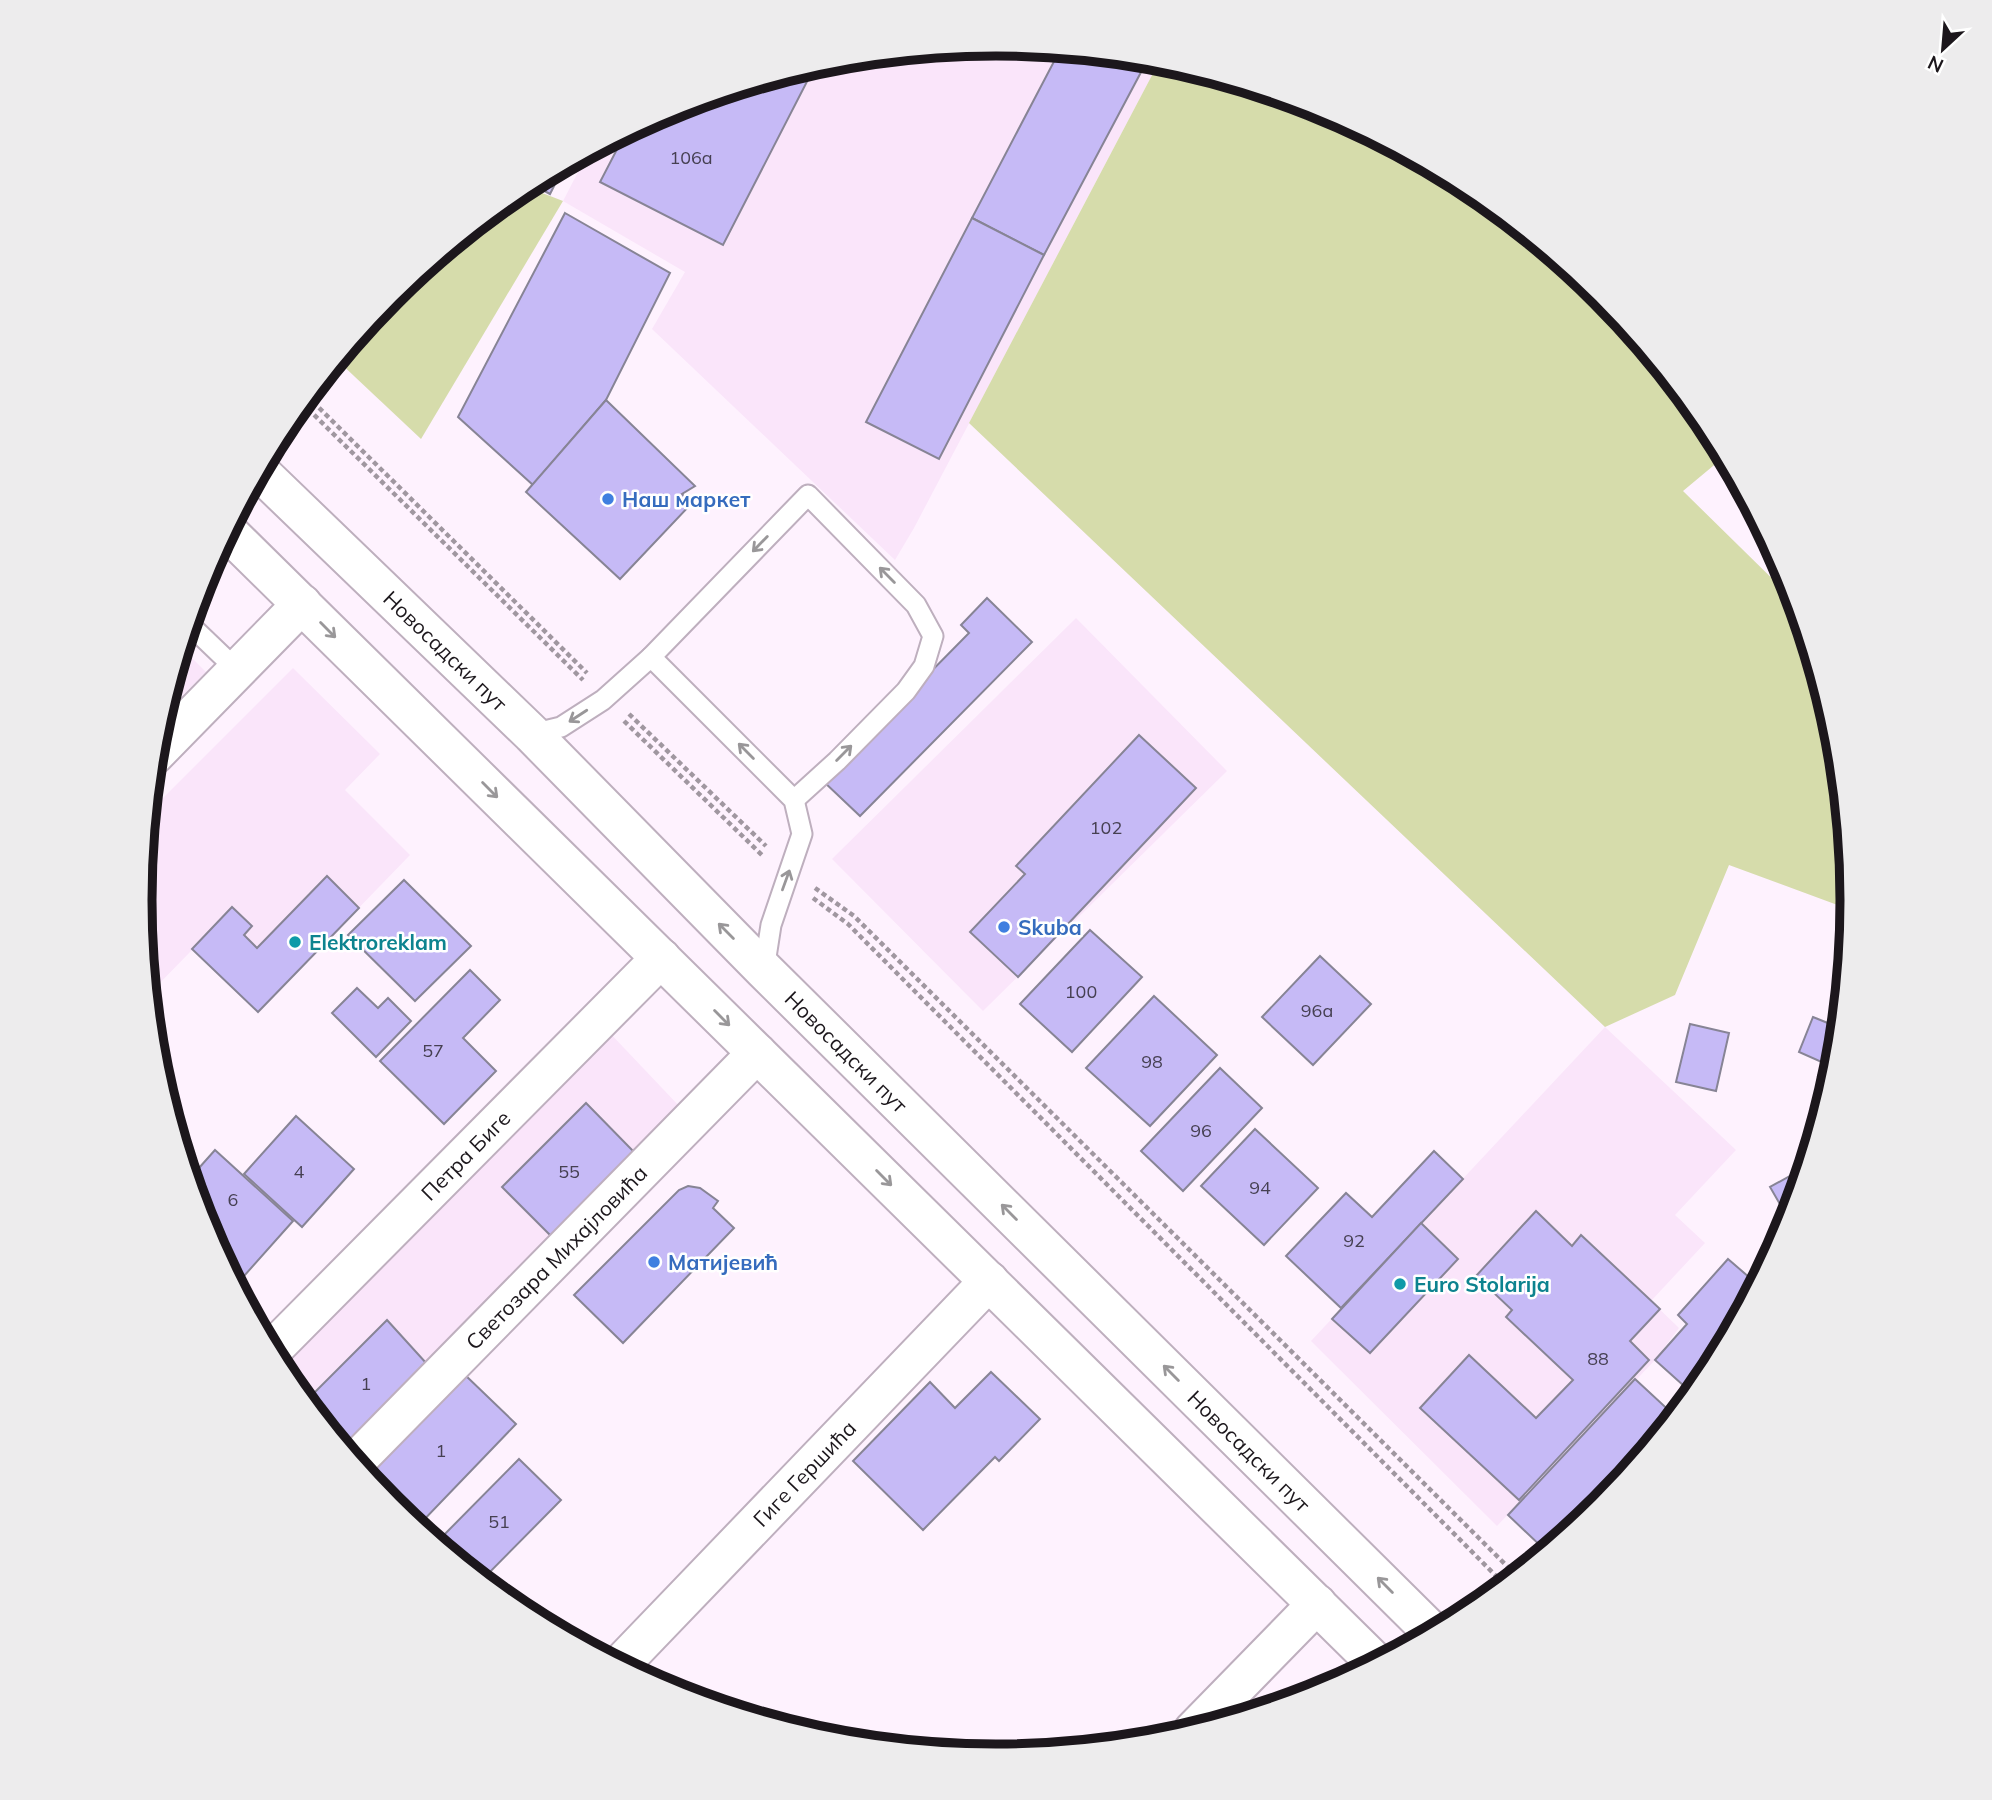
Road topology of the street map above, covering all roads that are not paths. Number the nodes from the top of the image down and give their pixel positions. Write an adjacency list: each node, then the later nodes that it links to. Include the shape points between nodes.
1 (265, 477): 7 (main road, Новосадски пут)
2 (234, 538): 3 (main road)
3 (302, 604): 6 (main road); 10 (main road, one-way to 10)
4 (196, 631): 6 (lane)
5 (651, 657): 7 (lane, one-way to 7, via 606,697 561,727); 9 (lane, one-way to 5); 9 (lane, one-way to 5, via 906,691 924,666 933,636 916,604 808,495)
6 (237, 670): 8 (main road)
7 (532, 734): 11 (main road, Новосадски пут, one-way to 7)
8 (167, 742)
9 (794, 800): 11 (lane, one-way to 9, via 771,925 802,834)
10 (661, 958): 12 (main road, one-way to 12); 14 (main road, Петра Биге)
11 (764, 970): 17 (main road, Новосадски пут, one-way to 11)
12 (757, 1053): 13 (main road, one-way to 13); 15 (main road, Светозара Михајловића)
13 (989, 1281): 16 (main road); 19 (main road, Гиге Гершића)
14 (278, 1344)
15 (361, 1456)
16 (1317, 1604): 18 (main road); 20 (main road)
17 (1426, 1626)
18 (1370, 1657)
19 (626, 1658)
20 (1207, 1717)

